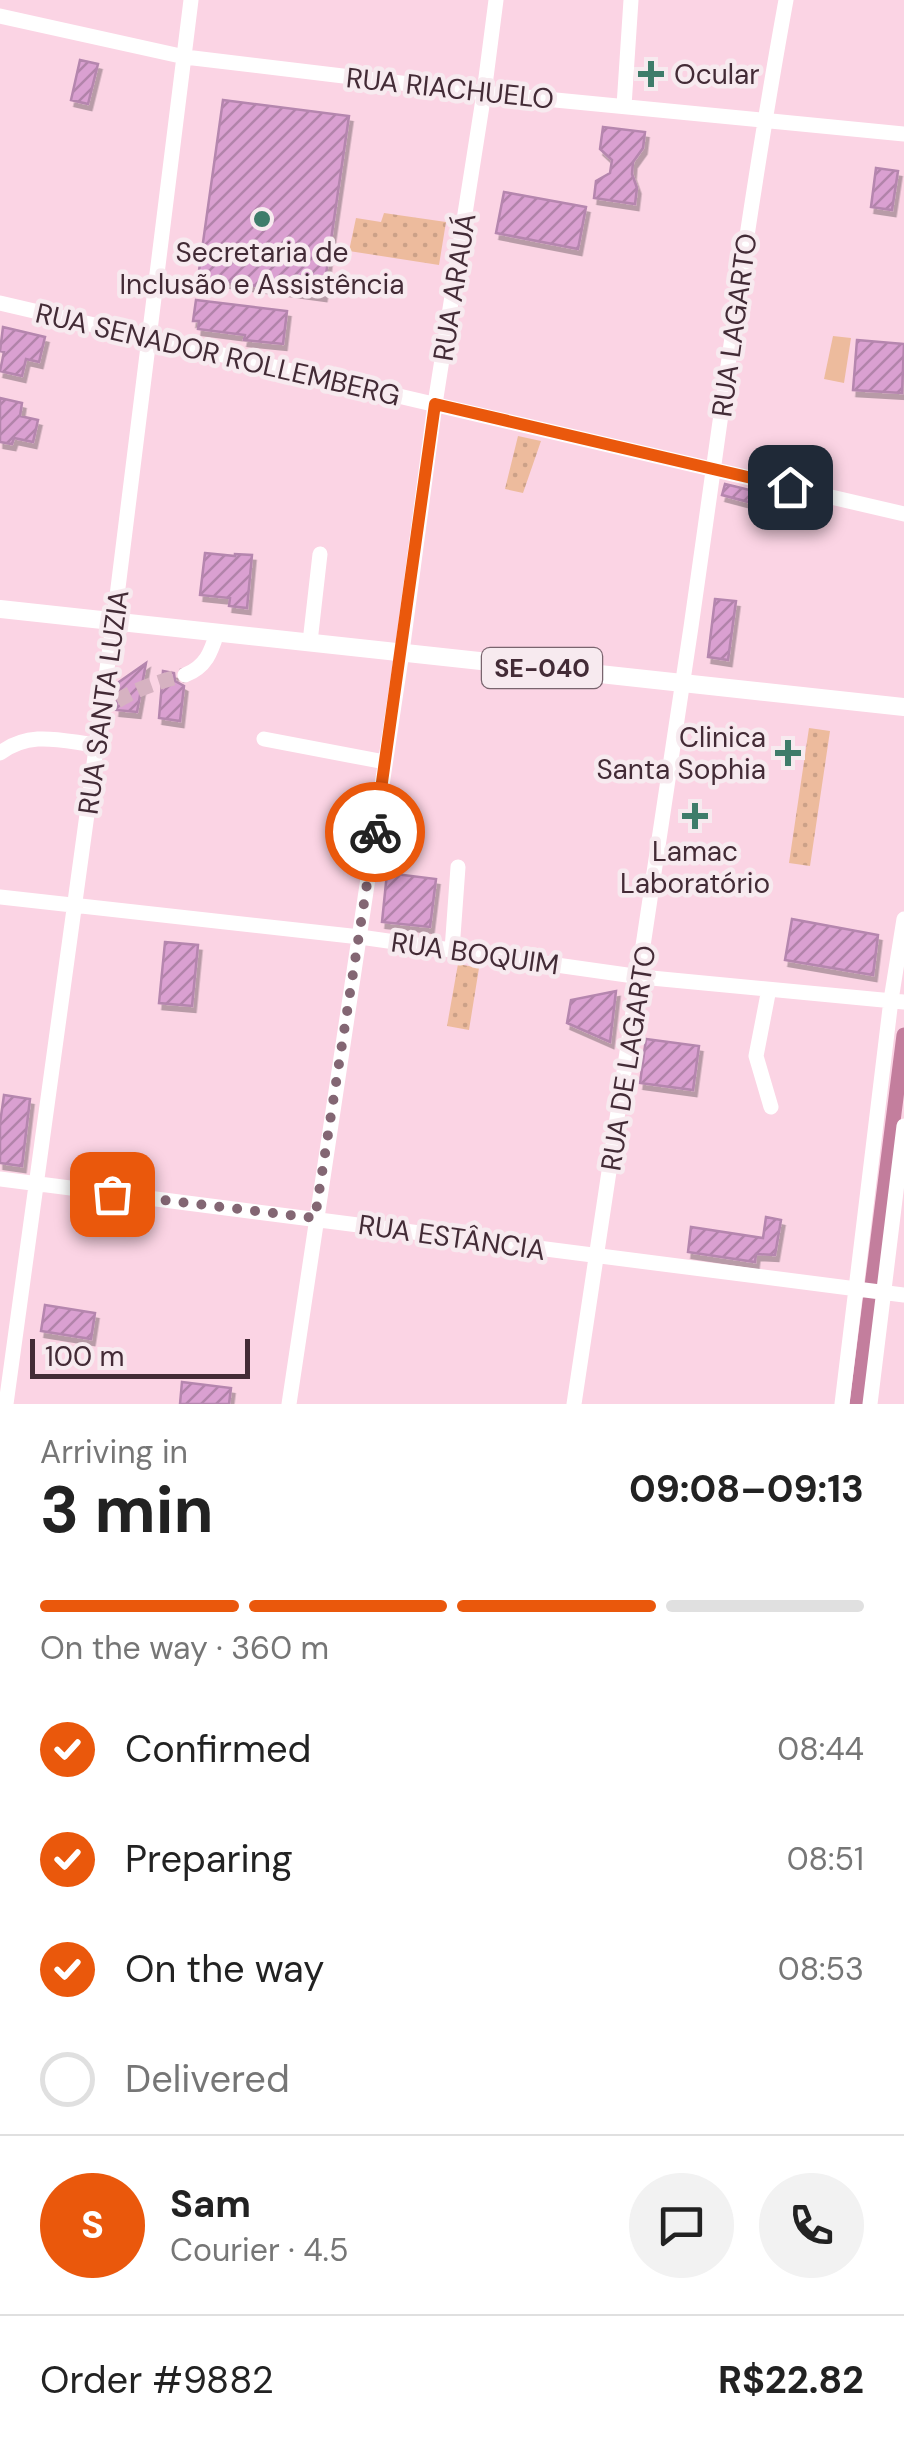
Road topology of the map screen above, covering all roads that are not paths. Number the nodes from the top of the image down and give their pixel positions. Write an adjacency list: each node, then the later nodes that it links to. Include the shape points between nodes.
1 (192, 0): 6 (street, RUA SANTA LUZIA)
2 (496, 0): 7 (street, RUA ARAUÁ)
3 (631, 0): 8 (street)
4 (786, 0): 9 (street, RUA LAGARTO)
5 (0, 16): 6 (street, RUA RIACHUELO)
6 (184, 57): 7 (street, RUA RIACHUELO); 12 (street, RUA SANTA LUZIA)
7 (484, 93): 8 (street, RUA RIACHUELO); 13 (street, RUA ARAUÁ)
8 (624, 106): 9 (street, RUA RIACHUELO)
9 (764, 119): 10 (street, RUA RIACHUELO); 14 (street, RUA LAGARTO)
10 (904, 134)
11 (0, 303): 12 (street, RUA SENADOR ROLLEMBERG)
12 (148, 337): 13 (street, RUA SENADOR ROLLEMBERG); 18 (street, RUA SANTA LUZIA)
13 (435, 404): 14 (street, RUA SENADOR ROLLEMBERG); 21 (street, RUA ARAUÁ)
14 (714, 468): 15 (street, RUA SENADOR ROLLEMBERG); 23 (street, RUA LAGARTO)
15 (904, 514)
16 (320, 554): 20 (street)
17 (0, 609): 18 (main road, SE-040)
18 (114, 621): 19 (main road, SE-040); 27 (street, RUA SANTA LUZIA, via 110,703)
19 (217, 632): 20 (main road, SE-040); 22 (street, via 208,658)
20 (310, 642): 21 (main road, SE-040)
21 (402, 652): 23 (main road, SE-040); 29 (street, RUA ARAUÁ)
22 (185, 675)
23 (682, 684): 24 (main road, SE-040); 25 (street, RUA LAGARTO)
24 (904, 706)
25 (677, 710): 36 (street, RUA DE LAGARTO)
26 (264, 739): 29 (street)
27 (97, 745): 28 (street, via 32,738); 32 (street, RUA SANTA LUZIA)
28 (0, 753)
29 (385, 762): 34 (street, RUA ARAUÁ)
30 (458, 867): 35 (street)
31 (0, 897): 32 (street, RUA BOQUIM)
32 (76, 905): 34 (street, RUA BOQUIM); 42 (street, RUA SANTA LUZIA)
33 (904, 919): 38 (street)
34 (360, 937): 35 (street, RUA BOQUIM); 43 (street, RUA ARAUÁ)
35 (452, 950): 36 (street, RUA BOQUIM)
36 (641, 976): 37 (street, RUA BOQUIM); 44 (street, RUA DE LAGARTO)
37 (766, 988): 38 (street, RUA BOQUIM); 39 (street, via 756,1056)
38 (898, 1001): 45 (street)
39 (771, 1107)
40 (904, 1130): 45 (street)
41 (0, 1179): 42 (street, RUA ESTÂNCIA)
42 (37, 1184): 43 (street, RUA ESTÂNCIA); 47 (street, RUA SANTA LUZIA)
43 (315, 1218): 44 (street, RUA ESTÂNCIA); 48 (street, RUA ARAUÁ)
44 (597, 1257): 45 (street, RUA ESTÂNCIA); 49 (street, RUA DE LAGARTO)
45 (870, 1291): 46 (street, RUA ESTÂNCIA); 50 (street); 51 (street)
46 (904, 1295)
47 (6, 1404)
48 (289, 1404)
49 (574, 1404)
50 (842, 1404)
51 (870, 1404)

